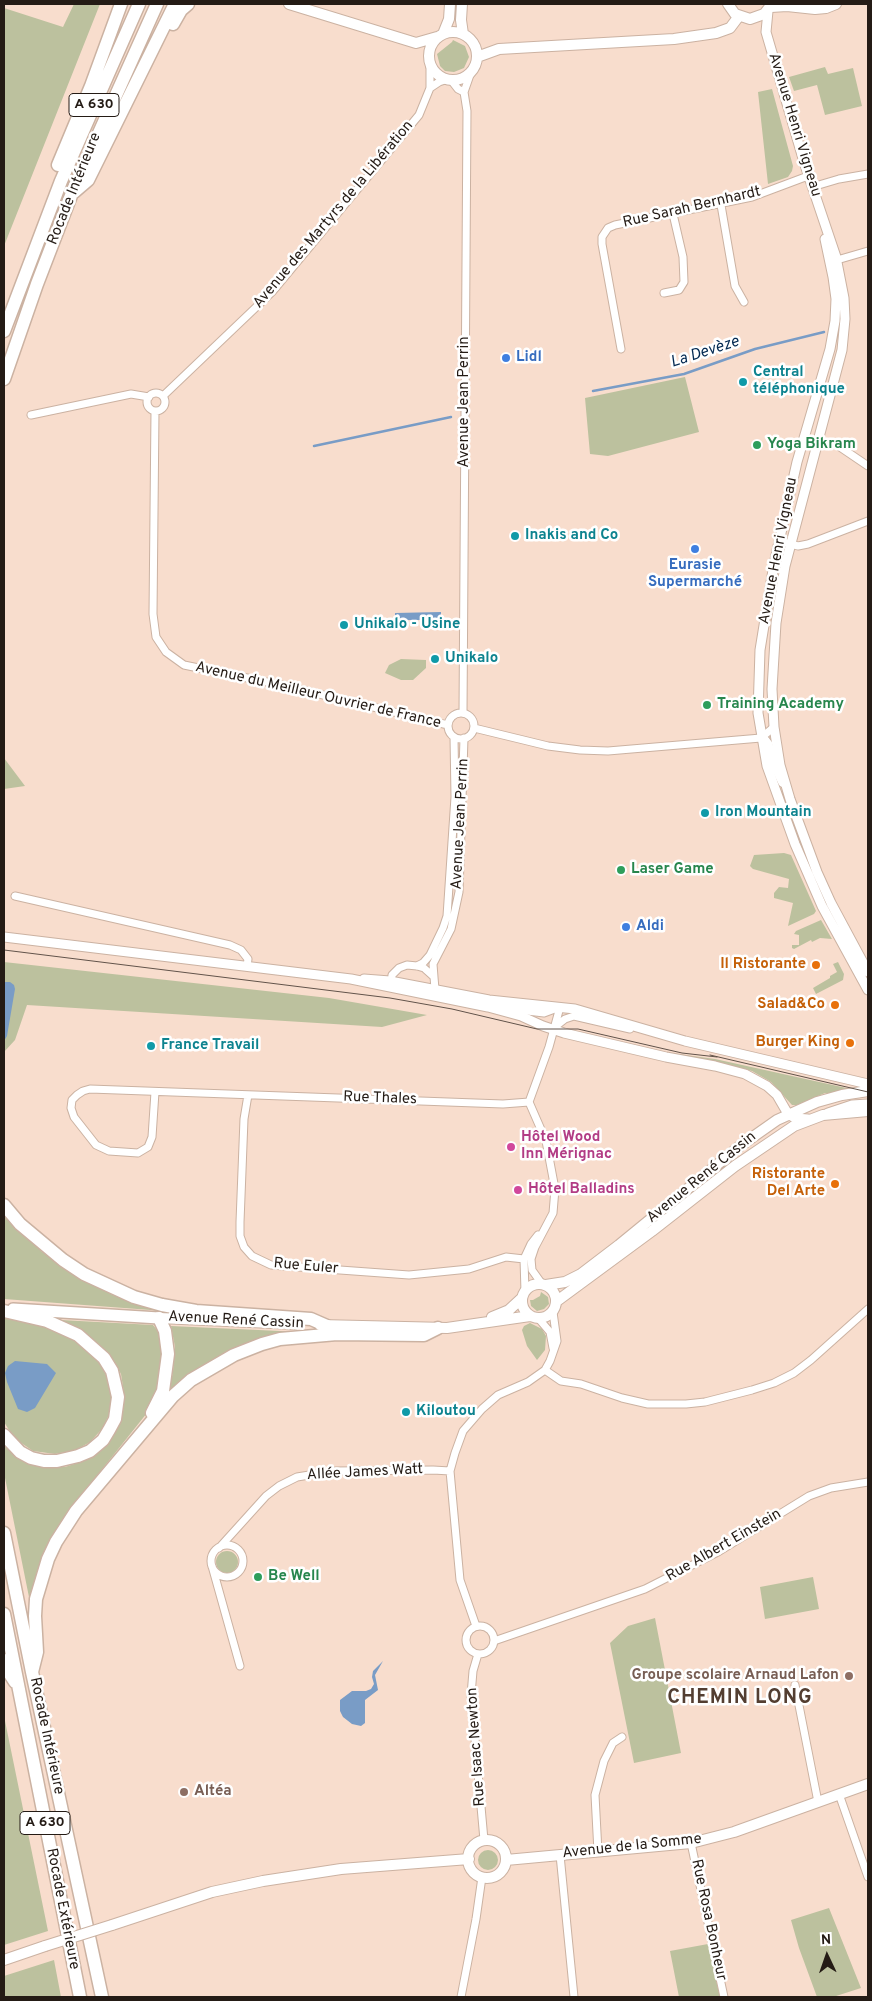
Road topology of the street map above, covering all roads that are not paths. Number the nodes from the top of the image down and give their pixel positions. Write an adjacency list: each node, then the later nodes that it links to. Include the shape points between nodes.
1 (120, 4): 30 (highway, via 91,86 52,180)
2 (139, 4): 30 (highway, A 630)
3 (157, 4): 28 (highway, Rocade Intérieure / A 630)
4 (175, 4): 24 (highway)
5 (188, 4): 24 (highway, via 181,10)
6 (289, 4): 17 (main road)
7 (450, 4): 16 (main road, via 449,19)
8 (462, 4): 15 (main road)
9 (728, 4): 12 (main road)
10 (836, 4): 11 (main road, via 815,9)
11 (770, 7): 13 (main road, via 760,17); 14 (street, Avenue Henri Vigneau)
12 (739, 16): 13 (main road); 18 (main road, via 730,28 716,34 674,40 499,50)
13 (750, 19): 14 (street)
14 (766, 32): 26 (street, Avenue Henri Vigneau)
15 (463, 34): 16 (main road, via 454,32); 18 (main road, via 473,43)
16 (440, 36): 17 (main road); 19 (main road, via 430,47)
17 (416, 43): 19 (main road)
18 (477, 56): 20 (main road)
19 (429, 61): 21 (main road, via 439,76); 22 (street, Avenue des Martyrs de la Libération)
20 (471, 72): 21 (main road, via 460,79); 23 (street, Avenue Jean Perrin)
21 (449, 79): 22 (street); 23 (street)
22 (430, 88): 39 (street, Avenue des Martyrs de la Libération, via 419,114 272,292)
23 (464, 92): 48 (street, Avenue Jean Perrin, via 467,111)
24 (127, 101): 28 (highway, via 88,180)
25 (868, 174): 27 (street)
26 (808, 176): 27 (street, Avenue Henri Vigneau); 29 (street, Rue Sarah Bernhardt)
27 (812, 187): 33 (street, Avenue Henri Vigneau)
28 (72, 193): 38 (highway, Rocade Intérieure / A 630)
29 (721, 205): 31 (street, Rue Sarah Bernhardt); 35 (street, via 735,286)
30 (50, 207): 36 (highway, A 630)
31 (673, 214): 34 (street, via 683,257 684,282 679,290); 37 (street, Rue Sarah Bernhardt, via 615,225 608,228 602,237)
32 (868, 251): 33 (street)
33 (834, 258): 46 (street, Avenue Henri Vigneau, via 836,299 832,339 797,462); 47 (street, Avenue Henri Vigneau, via 844,298 842,350)
34 (664, 293)
35 (744, 302)
36 (4, 332)
37 (621, 348)
38 (4, 379)
39 (163, 396): 40 (street); 41 (street, via 165,405)
40 (149, 397): 41 (street, via 148,406); 42 (street, via 131,394)
41 (155, 411): 49 (street, Avenue du Meilleur Ouvrier de France, via 153,614 156,637 166,652 184,665)
42 (31, 416)
43 (840, 446): 44 (street)
44 (868, 466)
45 (868, 521): 47 (street, via 808,544 798,546)
46 (779, 541): 47 (street); 54 (street, Avenue Henri Vigneau, via 760,650 758,713)
47 (790, 543): 50 (street, Avenue Henri Vigneau, via 776,623 772,689)
48 (463, 713): 49 (street, via 455,715); 51 (street, via 472,720)
49 (448, 725): 52 (street)
50 (774, 727): 54 (street); 55 (street, Avenue Henri Vigneau)
51 (474, 728): 53 (street, via 471,735); 54 (street, via 548,746 608,751)
52 (454, 737): 53 (street); 57 (street, Avenue Jean Perrin)
53 (464, 738): 58 (street, Avenue Jean Perrin)
54 (761, 738): 55 (street, Avenue Henri Vigneau, via 769,744 774,766); 68 (street, Avenue Henri Vigneau, via 779,802 807,875)
55 (790, 799): 62 (street, Avenue Henri Vigneau, via 817,872)
56 (15, 896): 60 (street, via 230,945 248,959)
57 (447, 912): 58 (street); 61 (street, Avenue Jean Perrin, via 430,955)
58 (455, 914): 63 (street, Avenue Jean Perrin, via 445,943 433,964)
59 (4, 937): 60 (street)
60 (247, 966): 64 (street)
61 (417, 966): 63 (street); 65 (street, via 399,968)
62 (868, 972)
63 (434, 977): 66 (street, Avenue Jean Perrin)
64 (351, 979): 65 (street); 67 (street)
65 (390, 981): 66 (street); 67 (street)
66 (436, 989): 69 (street); 71 (street, via 489,1000)
67 (396, 990): 69 (street)
68 (868, 990)
69 (423, 994): 70 (street)
70 (488, 1007): 71 (street, via 544,1013); 72 (street)
71 (560, 1007): 72 (street); 73 (street)
72 (555, 1028): 73 (street, via 574,1016); 78 (street); 81 (street, via 745,1074 767,1086)
73 (655, 1032): 74 (street, via 718,1050)
74 (868, 1084)
75 (868, 1091): 81 (main road, Avenue René Cassin, via 830,1098)
76 (155, 1092): 76 (street, Rue Thales, via 86,1090 72,1100 71,1108 74,1117 96,1145 109,1151 138,1153 148,1147 152,1137); 77 (street, Rue Thales)
77 (248, 1095): 78 (street, Rue Thales, via 503,1104); 86 (street, Rue Euler, via 240,1222 242,1242 252,1256 271,1265 409,1275 468,1269 506,1257)
78 (529, 1102): 85 (street, via 546,1141 555,1189 555,1206)
79 (868, 1104): 82 (street, via 852,1104)
80 (868, 1111): 82 (main road, Avenue René Cassin)
81 (788, 1114): 83 (street); 87 (main road, Avenue René Cassin, via 745,1142 581,1274 566,1282)
82 (823, 1115): 83 (main road, Avenue René Cassin)
83 (808, 1120): 89 (main road, Avenue René Cassin, via 780,1134 741,1161)
84 (4, 1205): 95 (highway, via 20,1224 63,1260 84,1274 134,1297 196,1311 311,1320)
85 (546, 1228): 86 (street, via 531,1244); 87 (street, via 531,1258 532,1270)
86 (524, 1259): 88 (street)
87 (544, 1285): 88 (main road, via 532,1286); 89 (main road, via 554,1292)
88 (524, 1295): 93 (main road, via 523,1308); 96 (main road, Avenue René Cassin, via 504,1312)
89 (557, 1300): 92 (main road)
90 (868, 1309): 99 (street, via 794,1373 774,1383 705,1402 648,1404 561,1381)
91 (4, 1310): 94 (main road, Avenue René Cassin); 100 (highway, via 47,1321 78,1335 104,1358 112,1371 118,1397 110,1430 90,1451 78,1456 57,1461 31,1458 20,1452)
92 (553, 1312): 93 (main road, via 549,1316); 98 (street, via 557,1340)
93 (535, 1317): 96 (main road, Avenue René Cassin); 98 (street, via 550,1332)
94 (159, 1318): 95 (main road, Avenue René Cassin); 103 (highway, via 165,1331 168,1354 163,1391 155,1410 83,1496)
95 (328, 1326): 97 (main road, Avenue René Cassin)
96 (467, 1326): 97 (main road, Avenue René Cassin)
97 (438, 1328): 103 (highway, via 424,1335 337,1334 286,1338 234,1355 191,1380 173,1396)
98 (552, 1356): 99 (street)
99 (545, 1370): 101 (street, via 494,1398 472,1419 459,1441)
100 (4, 1435)
101 (450, 1471): 105 (street, Allée James Watt, via 334,1471 297,1477 266,1496); 108 (street, via 460,1580)
102 (868, 1482): 109 (street, Rue Albert Einstein, via 831,1488 809,1496 718,1552 645,1589)
103 (76, 1511): 113 (highway, via 52,1551 36,1599 37,1652)
104 (4, 1533): 113 (highway, Rocade Intérieure / A 630)
105 (219, 1548): 106 (street, via 212,1556); 106 (street, via 234,1547 242,1554 243,1565 238,1574 228,1577 218,1574)
106 (212, 1566): 112 (street)
107 (4, 1614): 115 (highway, Rocade Extérieure / A 630)
108 (476, 1626): 109 (street, via 487,1628); 110 (street, via 468,1631 465,1640 469,1649)
109 (494, 1641): 110 (street, via 486,1652)
110 (478, 1654): 120 (street, Rue Isaac Newton, via 471,1695)
111 (4, 1660): 115 (highway)
112 (240, 1666)
113 (32, 1672): 130 (highway, Rocade Intérieure / A 630)
114 (795, 1685): 119 (street)
115 (20, 1690): 129 (highway, Rocade Extérieure / A 630)
116 (622, 1737): 122 (street, via 613,1743 604,1761 595,1795)
117 (868, 1784): 118 (main road, Avenue de la Somme)
118 (839, 1794): 119 (main road, Avenue de la Somme); 127 (street)
119 (818, 1802): 121 (main road, Avenue de la Somme)
120 (484, 1840): 124 (main road, via 471,1849); 125 (main road, via 500,1845)
121 (691, 1844): 122 (main road, Avenue de la Somme); 133 (street, Rue Rosa Bonheur)
122 (598, 1852): 123 (main road, Avenue de la Somme)
123 (560, 1855): 125 (main road, Avenue de la Somme); 132 (street)
124 (469, 1859): 126 (main road, via 473,1870); 128 (main road, bridge, via 341,1869 271,1879 212,1892)
125 (506, 1860): 126 (main road, via 498,1874)
126 (482, 1877): 131 (street)
127 (868, 1877)
128 (4, 1960)
129 (80, 1997)
130 (102, 1997)
131 (461, 1997)
132 (574, 1997)
133 (724, 1997)

